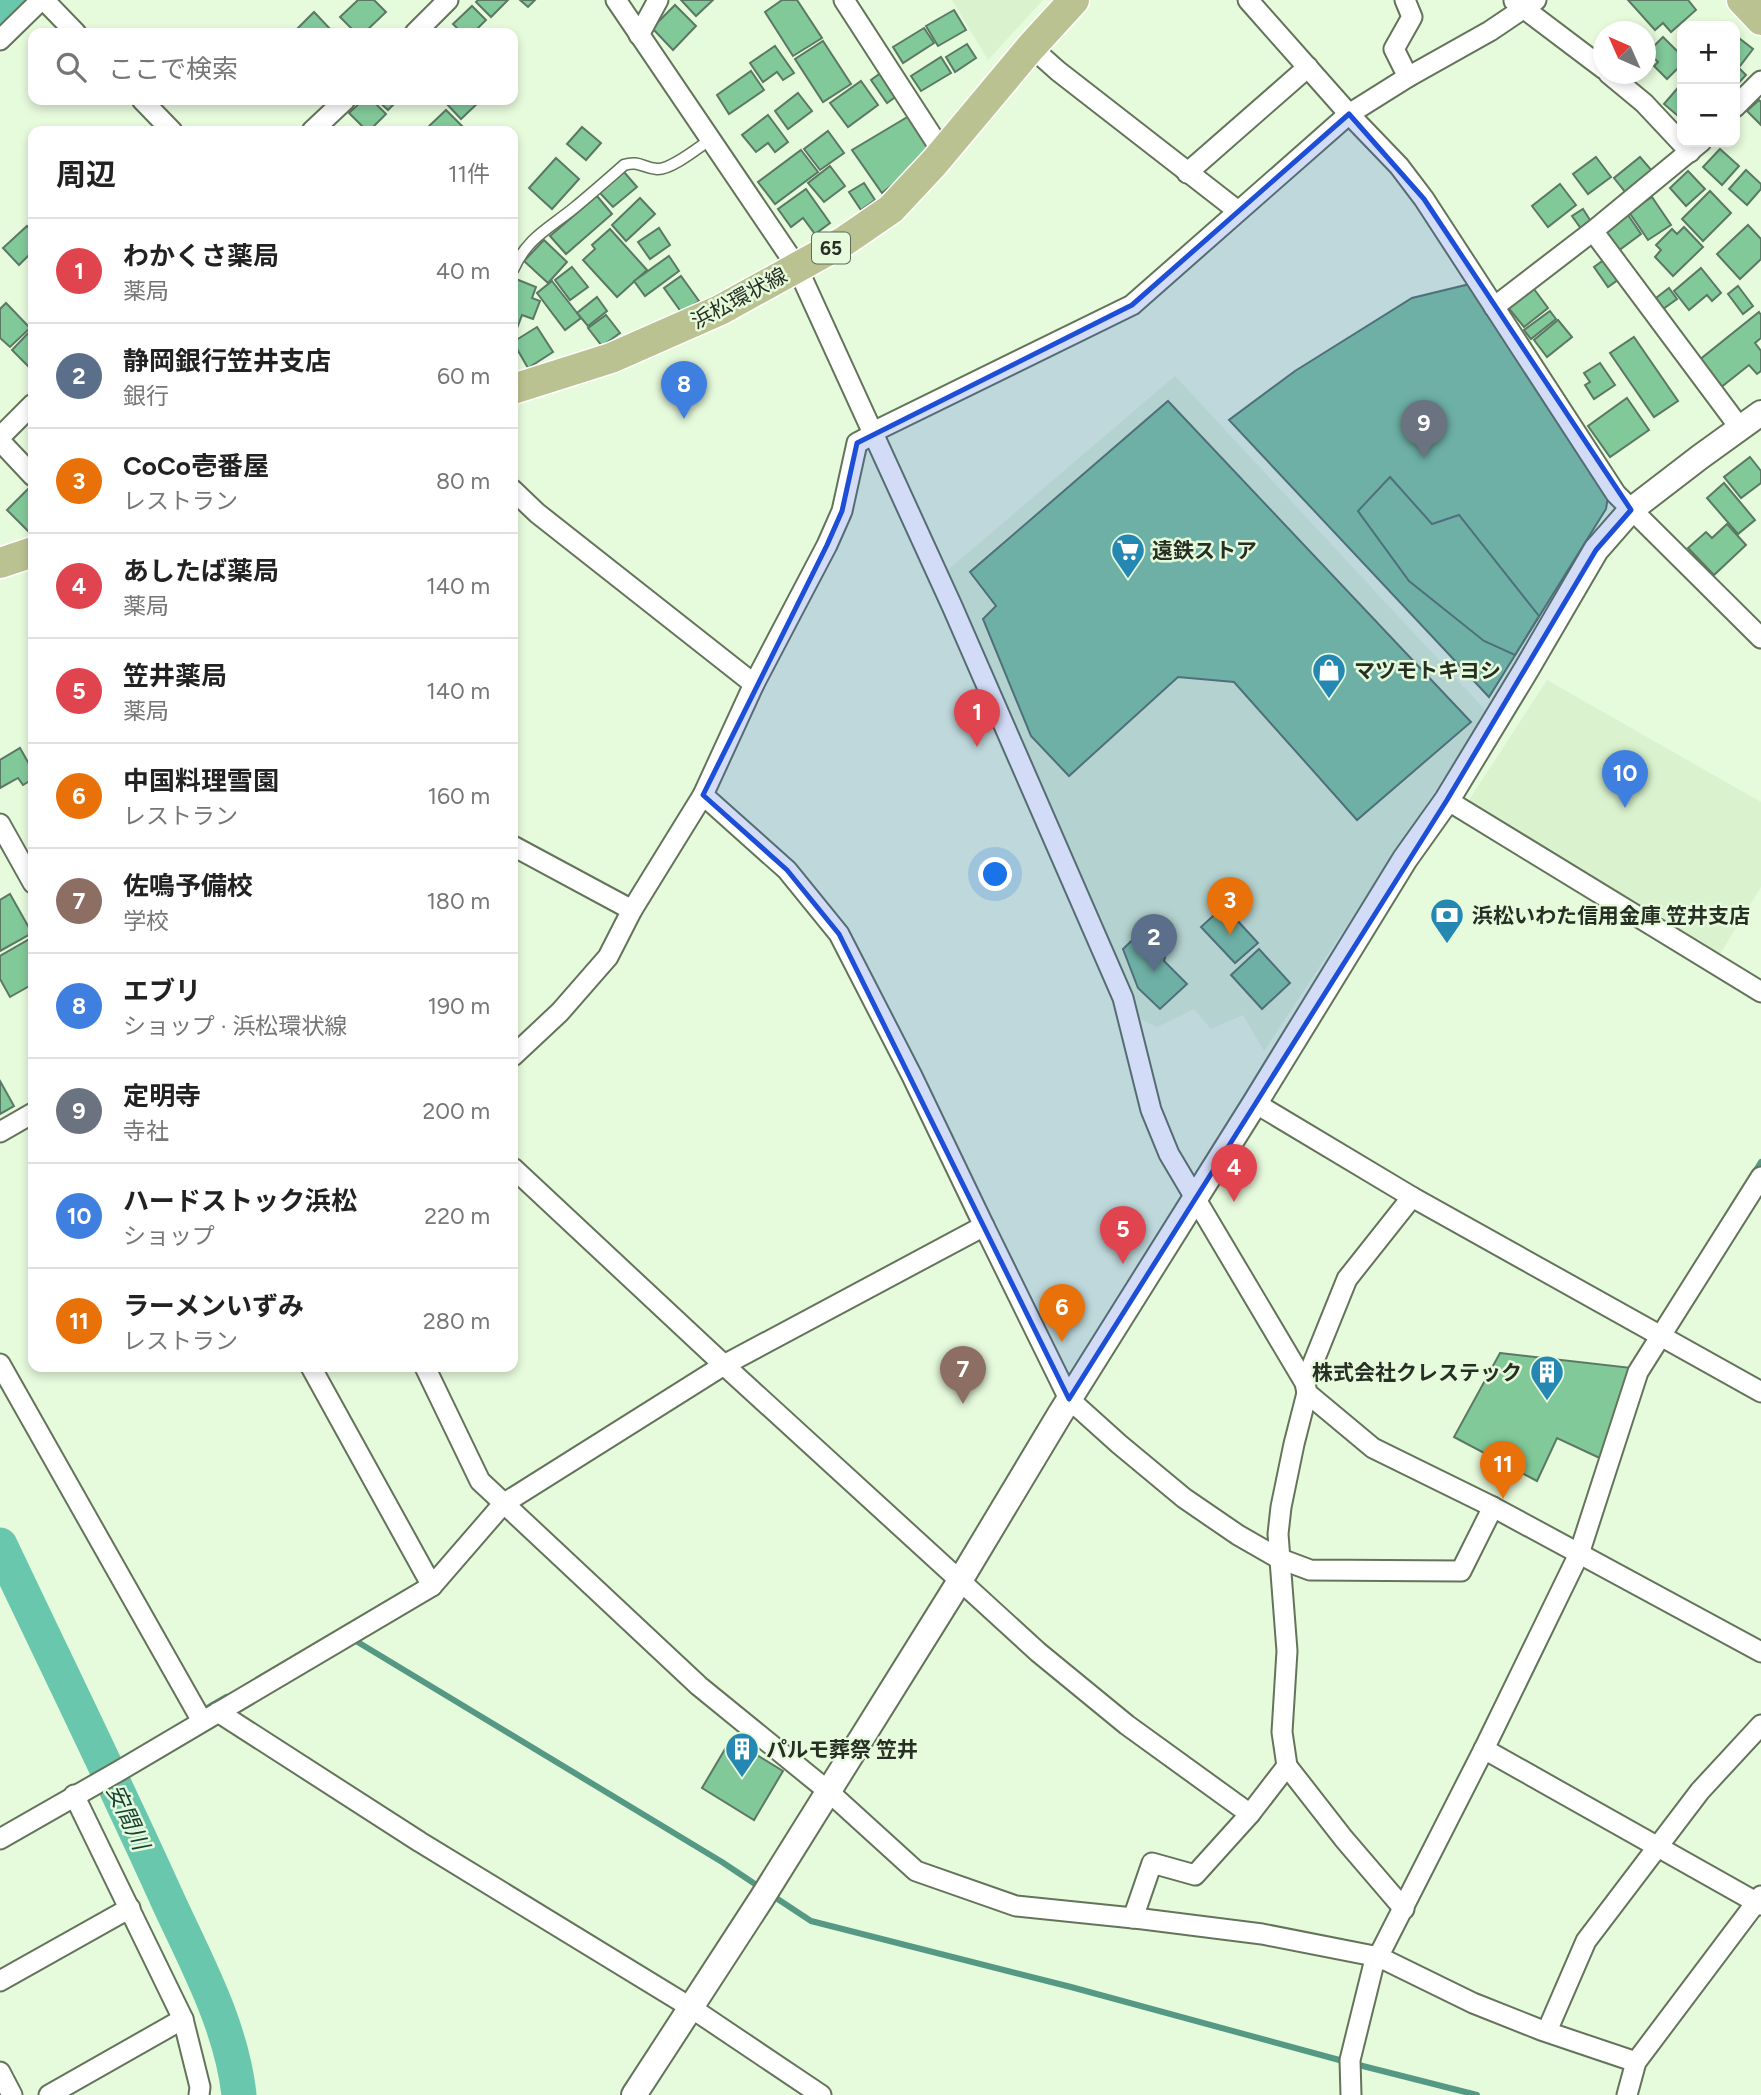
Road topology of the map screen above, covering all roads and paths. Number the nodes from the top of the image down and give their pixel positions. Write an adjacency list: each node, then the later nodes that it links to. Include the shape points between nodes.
1 (42, 0): 12 (street); 15 (street)
2 (448, 0): 13 (street)
3 (616, 0): 14 (street)
4 (658, 0): 14 (street)
5 (844, 0): 31 (street)
6 (1074, 0): 16 (main road, 浜松環状線 / 65)
7 (1248, 0): 18 (street)
8 (1405, 0): 19 (street, via 1412,17 1394,49)
9 (1742, 0): 11 (main road)
10 (1524, 3): 17 (street); 19 (street, via 1490,31)
11 (1761, 20)
12 (71, 28)
13 (420, 28)
14 (639, 35): 29 (street)
15 (0, 40)
16 (1031, 47): 31 (main road, 浜松環状線 / 65); 32 (street)
17 (1593, 60)
18 (1308, 67): 25 (street); 32 (street)
19 (1408, 77): 25 (street)
20 (1761, 81): 22 (street)
21 (1621, 84): 28 (street)
22 (1740, 102)
23 (147, 105): 26 (street)
24 (340, 105): 27 (street)
25 (1349, 114): 33 (street); 37 (street, via 1424,199)
26 (167, 126)
27 (317, 126)
28 (1677, 131)
29 (711, 139): 35 (lane, via 666,168 634,162 624,165 532,239); 36 (street)
30 (1696, 147): 34 (street)
31 (943, 153): 36 (main road, 浜松環状線 / 65, via 891,209)
32 (1187, 173): 33 (street)
33 (1237, 211): 42 (street, via 1132,305)
34 (1593, 231): 37 (street); 41 (street)
35 (518, 258)
36 (797, 267): 38 (main road, 浜松環状線 / 65, via 720,310 611,358); 42 (street)
37 (1494, 307): 46 (street)
38 (518, 387)
39 (28, 409): 43 (street)
40 (1761, 413): 41 (street)
41 (1740, 428): 46 (street)
42 (873, 433): 50 (street, via 857,443 842,511); 65 (street, via 1123,998 1151,1110)
43 (0, 439): 44 (street)
44 (28, 470)
45 (518, 495): 50 (street)
46 (1631, 510): 49 (street); 52 (street, via 1596,550)
47 (28, 554): 48 (main road)
48 (0, 563)
49 (1761, 638)
50 (754, 684): 51 (street)
51 (703, 795): 56 (street); 66 (street, via 787,870 839,934)
52 (1447, 800): 57 (street); 59 (street, via 1405,859)
53 (0, 824): 55 (street)
54 (518, 849): 56 (street)
55 (28, 874)
56 (632, 910): 58 (street, via 608,957)
57 (1761, 992)
58 (518, 1051)
59 (1255, 1103): 64 (street); 65 (street)
60 (28, 1117): 61 (street)
61 (0, 1132)
62 (518, 1173): 69 (street)
63 (1761, 1177): 67 (street)
64 (1412, 1197): 67 (street); 72 (street, via 1347,1279)
65 (1194, 1198): 72 (street); 74 (street)
66 (984, 1226): 69 (street); 74 (street)
67 (1660, 1335): 73 (street); 77 (street, via 1638,1372)
68 (0, 1364): 82 (street)
69 (724, 1365): 75 (street); 79 (street)
70 (314, 1372): 80 (street)
71 (427, 1372): 75 (street, via 480,1481)
72 (1306, 1388): 76 (street, via 1373,1448); 78 (street, via 1281,1507)
73 (1761, 1392)
74 (1069, 1399): 78 (street, via 1184,1498); 79 (street)
75 (503, 1504): 80 (street); 86 (street, via 699,1686)
76 (1493, 1507): 77 (street); 78 (street, via 1461,1571 1310,1570)
77 (1579, 1554): 81 (street); 84 (street)
78 (1278, 1558): 85 (street, via 1287,1651 1282,1732)
79 (961, 1579): 86 (street); 88 (street, via 1038,1652)
80 (432, 1586): 82 (street)
81 (1761, 1652)
82 (210, 1716): 87 (street); 97 (street)
83 (1761, 1725): 90 (street)
84 (1484, 1749): 90 (street); 93 (street)
85 (1287, 1766): 88 (street); 93 (street)
86 (828, 1791): 94 (street, via 916,1871 1016,1906); 97 (street)
87 (74, 1795): 89 (street); 92 (street)
88 (1250, 1814): 94 (street, via 1195,1875 1152,1863)
89 (0, 1839)
90 (1657, 1846): 91 (street); 99 (street, via 1586,1941)
91 (1760, 1901): 100 (street)
92 (130, 1908): 96 (street); 98 (street)
93 (1404, 1909): 95 (street)
94 (1133, 1918): 95 (street, via 1262,1934)
95 (1379, 1957): 99 (street, via 1473,2003); 107 (street, via 1350,2064)
96 (0, 1981)
97 (690, 2007): 105 (street); 106 (street)
98 (183, 2019): 103 (street); 104 (street)
99 (1547, 2031): 100 (street)
100 (1636, 2062): 108 (street)
101 (0, 2072): 102 (street)
102 (12, 2095)
103 (49, 2095)
104 (199, 2095)
105 (634, 2095)
106 (821, 2095)
107 (1351, 2095)
108 (1626, 2095)

